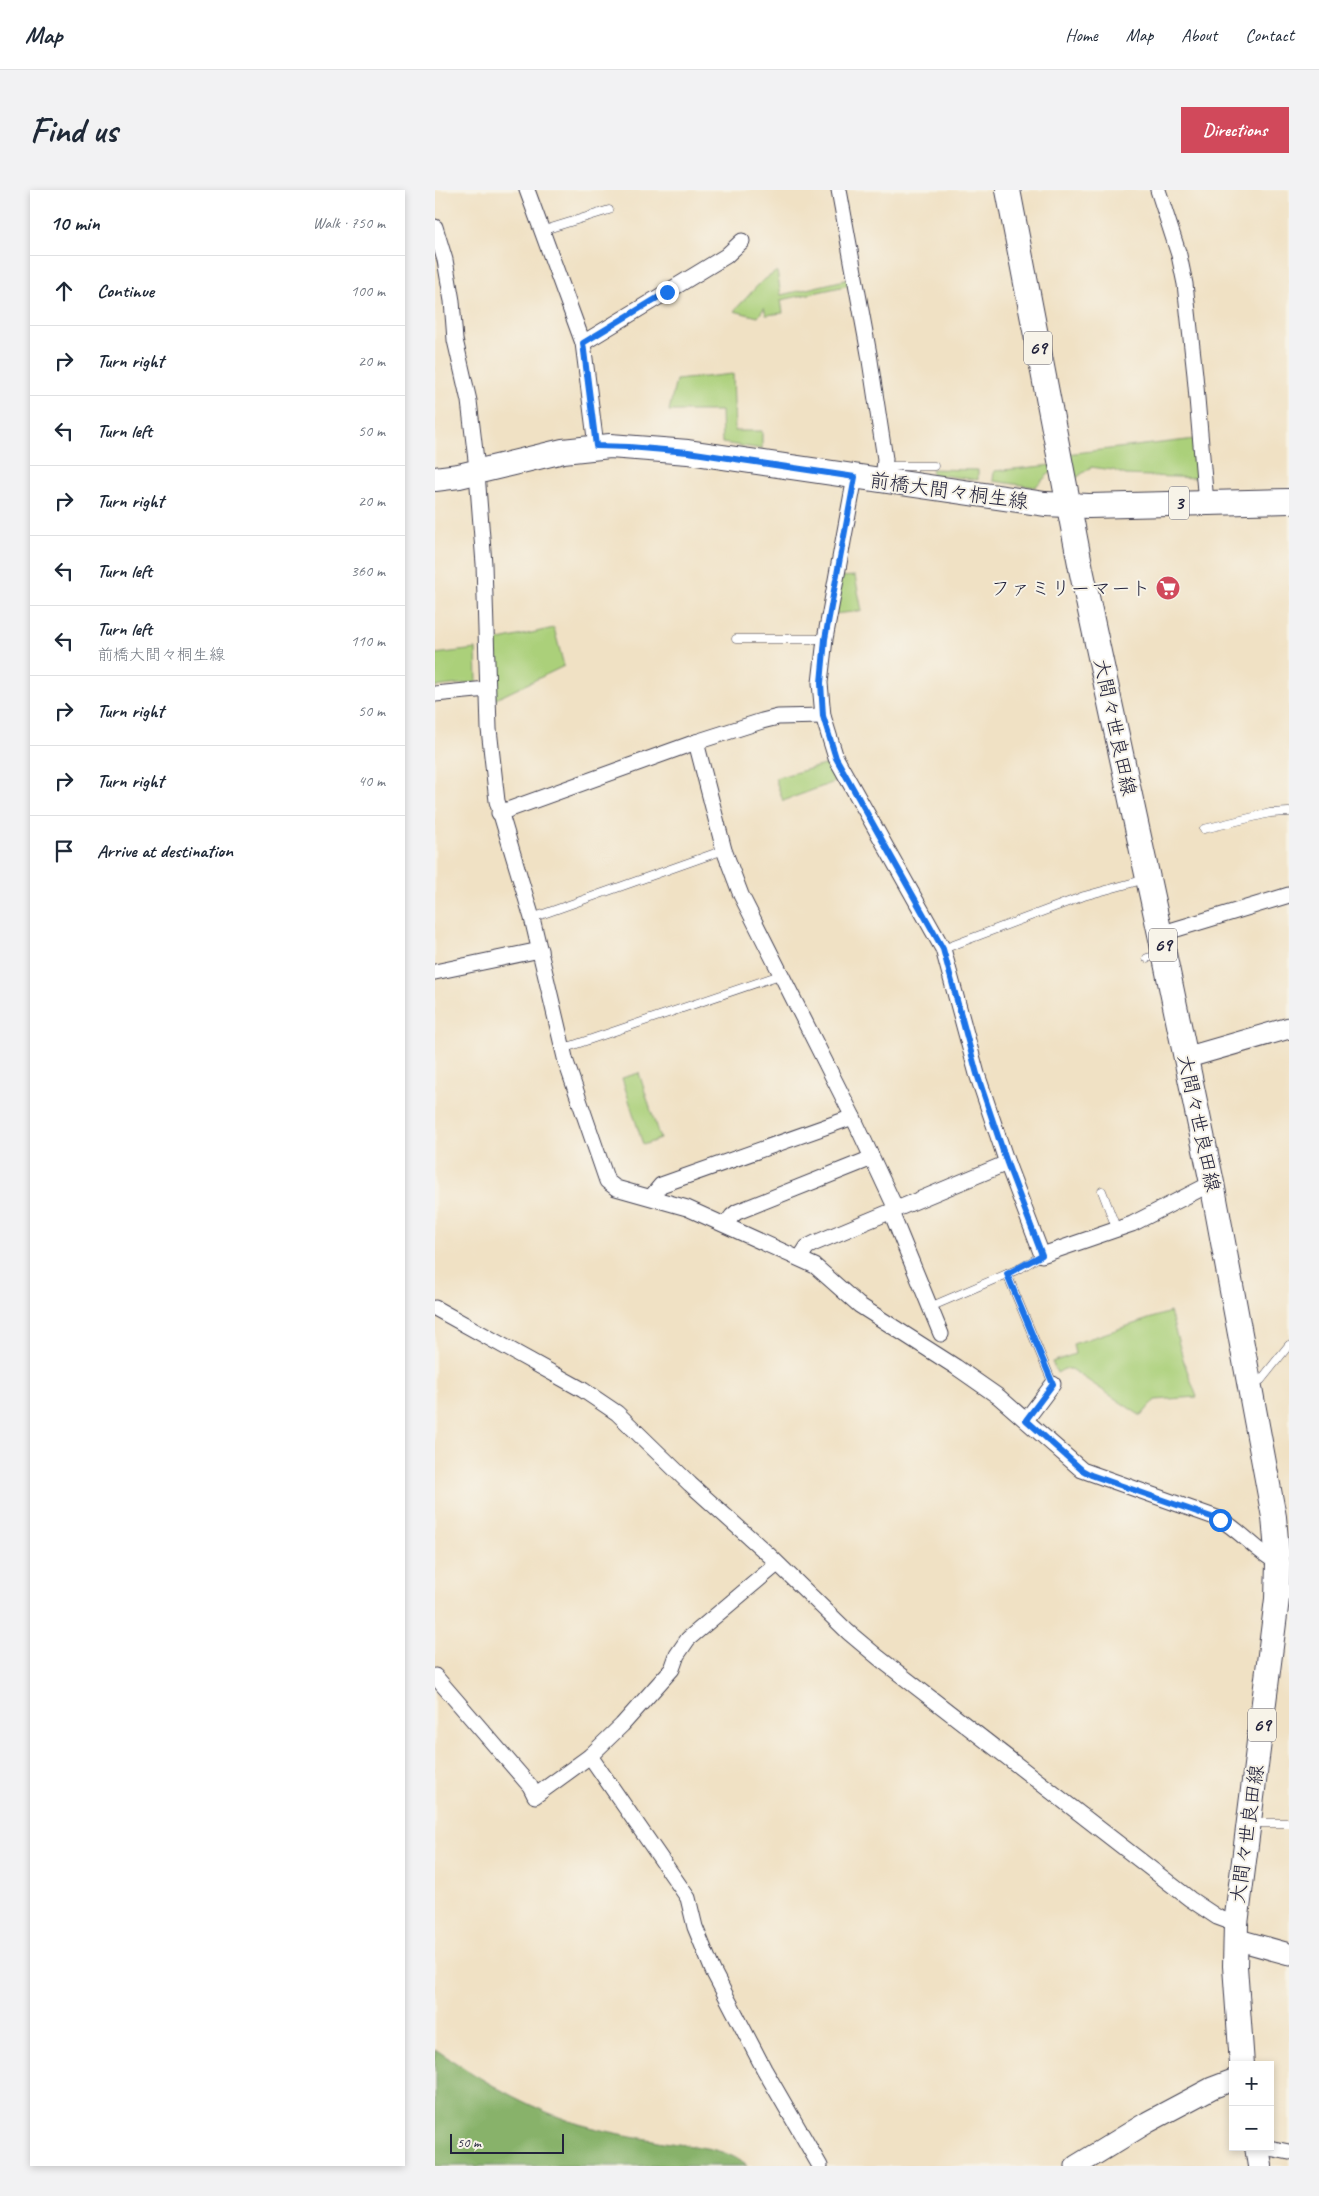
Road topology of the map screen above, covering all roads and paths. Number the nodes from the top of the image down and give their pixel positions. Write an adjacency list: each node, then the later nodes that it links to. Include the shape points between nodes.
1 (527, 190): 7 (street)
2 (839, 190): 13 (street, via 869,354)
3 (1008, 190): 18 (main road, 大間々世良田線 / 69)
4 (1158, 190): 17 (street, via 1185,284)
5 (609, 210): 7 (lane)
6 (435, 227): 12 (street, via 445,260 455,340 469,401)
7 (541, 230): 9 (street)
8 (742, 241): 9 (street, via 726,256)
9 (583, 343): 10 (street)
10 (596, 446): 12 (main road, 前橋大間々桐生線 / 3); 14 (main road, 前橋大間々桐生線 / 3, via 688,452)
11 (934, 466): 13 (lane)
12 (477, 472): 15 (main road, 前橋大間々桐生線 / 3); 21 (street, via 484,564)
13 (884, 474): 14 (main road, 前橋大間々桐生線 / 3); 18 (main road, 前橋大間々桐生線 / 3, via 1024,502)
14 (855, 477): 20 (street)
15 (435, 479)
16 (1289, 501): 17 (main road, 前橋大間々桐生線 / 3)
17 (1206, 503): 18 (main road, 前橋大間々桐生線 / 3)
18 (1068, 506): 29 (main road, 大間々世良田線 / 69)
19 (736, 639): 20 (lane)
20 (825, 639): 23 (street, via 821,683)
21 (487, 689): 22 (street); 26 (street)
22 (435, 694)
23 (823, 716): 24 (street, via 771,719); 32 (street, via 839,763)
24 (696, 742): 26 (street); 28 (street)
25 (1289, 812): 27 (lane, via 1271,813)
26 (499, 813): 31 (street)
27 (1204, 829)
28 (724, 850): 31 (lane); 36 (street)
29 (1148, 878): 32 (lane, via 1083,896); 33 (main road, 大間々世良田線 / 69)
30 (1289, 895): 33 (street)
31 (532, 918): 34 (street)
32 (943, 949): 42 (street, via 977,1074)
33 (1157, 949): 39 (main road, 大間々世良田線 / 69)
34 (540, 950): 35 (street); 38 (street)
35 (435, 972)
36 (780, 975): 38 (lane); 40 (street)
37 (1289, 1028): 39 (street)
38 (562, 1049): 45 (street, via 607,1181 616,1188)
39 (1185, 1058): 43 (main road, 大間々世良田線 / 69)
40 (853, 1118): 41 (street); 45 (street, via 661,1185)
41 (872, 1158): 46 (street); 47 (street, via 737,1212)
42 (1007, 1163): 46 (street); 49 (street)
43 (1212, 1183): 48 (street); 57 (main road, 大間々世良田線 / 69)
44 (1102, 1191): 48 (lane)
45 (651, 1197): 47 (street)
46 (894, 1210): 50 (street, via 807,1247); 52 (street)
47 (726, 1224): 50 (street)
48 (1117, 1230): 49 (street)
49 (1042, 1255): 51 (lane)
50 (800, 1258): 58 (street, via 821,1270 859,1305 956,1367)
51 (1007, 1274): 52 (lane); 56 (lane)
52 (930, 1307): 54 (street)
53 (435, 1308): 60 (street, via 583,1390 611,1409)
54 (941, 1334)
55 (1289, 1345): 57 (lane, via 1261,1380)
56 (1053, 1384): 58 (street)
57 (1250, 1386): 59 (main road, 大間々世良田線 / 69, via 1270,1491)
58 (1026, 1420): 59 (street, via 1082,1470 1220,1520)
59 (1278, 1563): 63 (main road, 大間々世良田線 / 69, via 1274,1630)
60 (777, 1564): 62 (street, via 688,1639 672,1669); 65 (street, via 847,1632 879,1658)
61 (435, 1676): 62 (street, via 530,1786 535,1796)
62 (590, 1756): 71 (street, via 688,1898 695,1927 713,1971)
63 (1248, 1822): 64 (lane); 65 (main road, 大間々世良田線 / 69)
64 (1289, 1824)
65 (1235, 1931): 66 (street, via 1251,1942); 67 (main road, 大間々世良田線 / 69)
66 (1289, 1954)
67 (1242, 2061)
68 (1229, 2082): 72 (street, via 1156,2118)
69 (1289, 2152): 70 (street, via 1269,2148)
70 (1258, 2154)
71 (820, 2166)
72 (1076, 2166)

